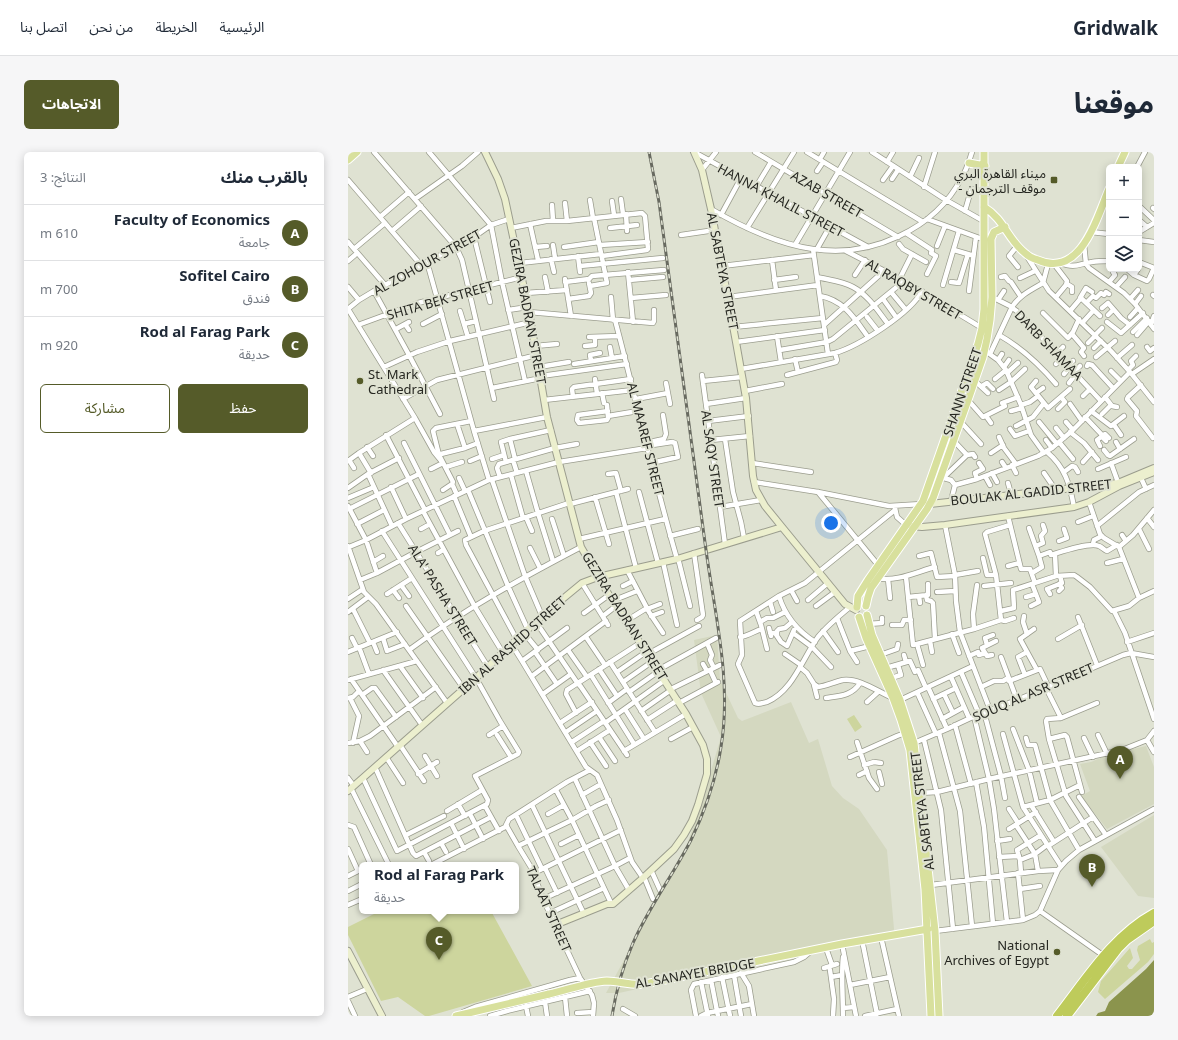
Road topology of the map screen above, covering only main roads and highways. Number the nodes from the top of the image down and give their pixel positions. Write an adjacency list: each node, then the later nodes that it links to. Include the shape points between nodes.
1 (357, 152): 4 (main road)
2 (984, 152): 7 (main road, SHANN STREET)
3 (1125, 152): 6 (main road)
4 (348, 160)
5 (969, 163): 7 (main road)
6 (1119, 164)
7 (985, 166): 9 (main road, SHANN STREET)
8 (1106, 196): 10 (main road, via 1084,244 1071,257 1054,264 1025,254)
9 (984, 207): 10 (main road, via 994,214); 11 (main road, SHANN STREET)
10 (1005, 228): 12 (main road)
11 (985, 230): 12 (main road); 13 (main road, SHANN STREET, via 984,309 982,328)
12 (994, 232): 14 (main road, SHANN STREET, via 991,239 995,298 987,352)
13 (971, 365): 14 (main road); 15 (main road, SHANN STREET)
14 (979, 368): 15 (main road, SHANN STREET, via 953,440)
15 (947, 447): 16 (main road, SHANN STREET); 16 (main road, SHANN STREET, via 942,477 930,504)
16 (910, 526): 17 (main road, SHANN STREET, via 877,578); 18 (main road, SHANN STREET, via 878,565 858,596)
17 (866, 606): 18 (main road, via 861,604); 19 (main road, AL SABTEYA STREET, via 869,610)
18 (855, 610): 19 (main road, via 864,617); 20 (main road, AL SABTEYA STREET)
19 (867, 615): 20 (main road, AL SABTEYA STREET, via 868,624)
20 (897, 699): 23 (main road, AL SABTEYA STREET, via 910,750); 23 (main road, AL SABTEYA STREET, via 914,743 931,885)
21 (1154, 913): 27 (highway, via 1123,935)
22 (1154, 921): 28 (highway, via 1118,949)
23 (932, 930): 24 (main road, AL SANAYEI BRIDGE, bridge, via 862,940 645,984 605,981); 25 (main road, AL SABTEYA STREET); 26 (main road, AL SABTEYA STREET)
24 (457, 1016)
25 (930, 1016)
26 (939, 1016)
27 (1057, 1016)
28 (1067, 1016)

